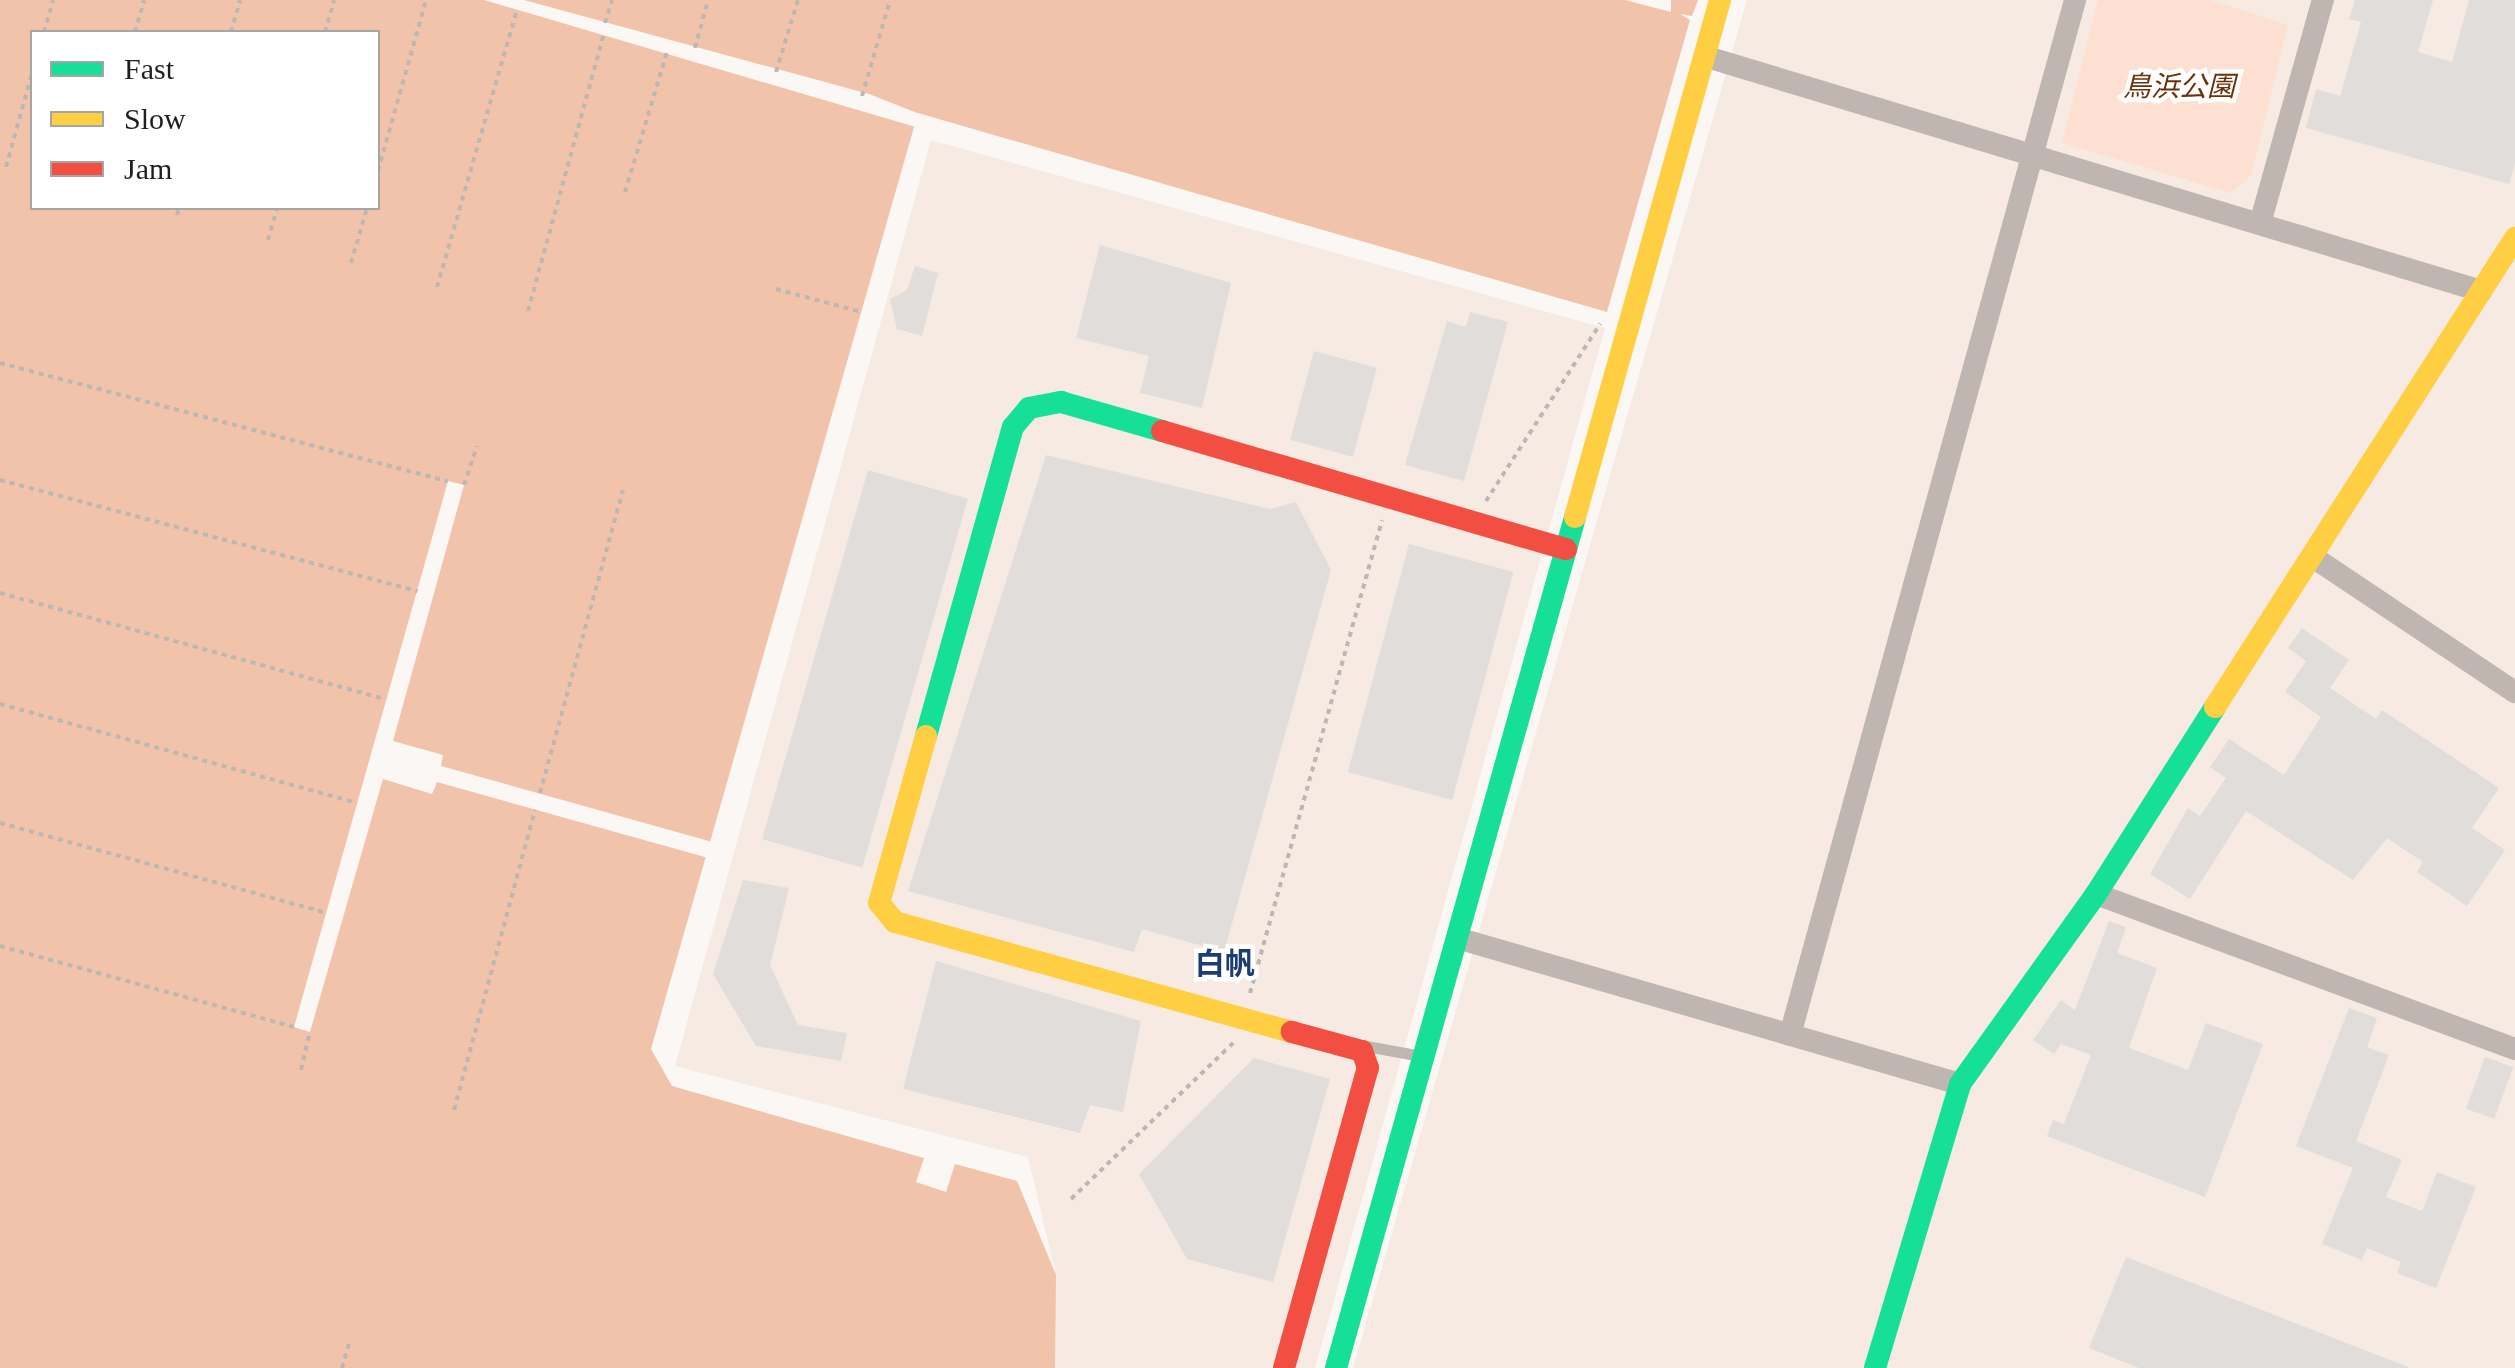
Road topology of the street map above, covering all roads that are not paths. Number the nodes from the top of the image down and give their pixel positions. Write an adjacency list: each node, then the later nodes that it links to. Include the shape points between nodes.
1 (1720, 0): 4 (street)
2 (2075, 0): 5 (street)
3 (2323, 0): 6 (street)
4 (1708, 57): 5 (street); 9 (street)
5 (2033, 152): 6 (street); 14 (street)
6 (2260, 220): 8 (street)
7 (2515, 238): 8 (street)
8 (2481, 291): 10 (street)
9 (1566, 549): 13 (street); 15 (street, via 1061,402 1030,408 1014,426 879,903 895,922)
10 (2312, 557): 11 (street); 12 (street)
11 (2515, 692)
12 (2096, 894): 16 (street); 18 (street)
13 (1456, 938): 14 (street); 17 (street)
14 (1790, 1035): 18 (street)
15 (1352, 1045): 17 (lane, via 1380,1044); 19 (street, via 1368,1068)
16 (2515, 1049)
17 (1423, 1056): 20 (street)
18 (1960, 1084): 21 (street)
19 (1284, 1368)
20 (1336, 1368)
21 (1875, 1368)

